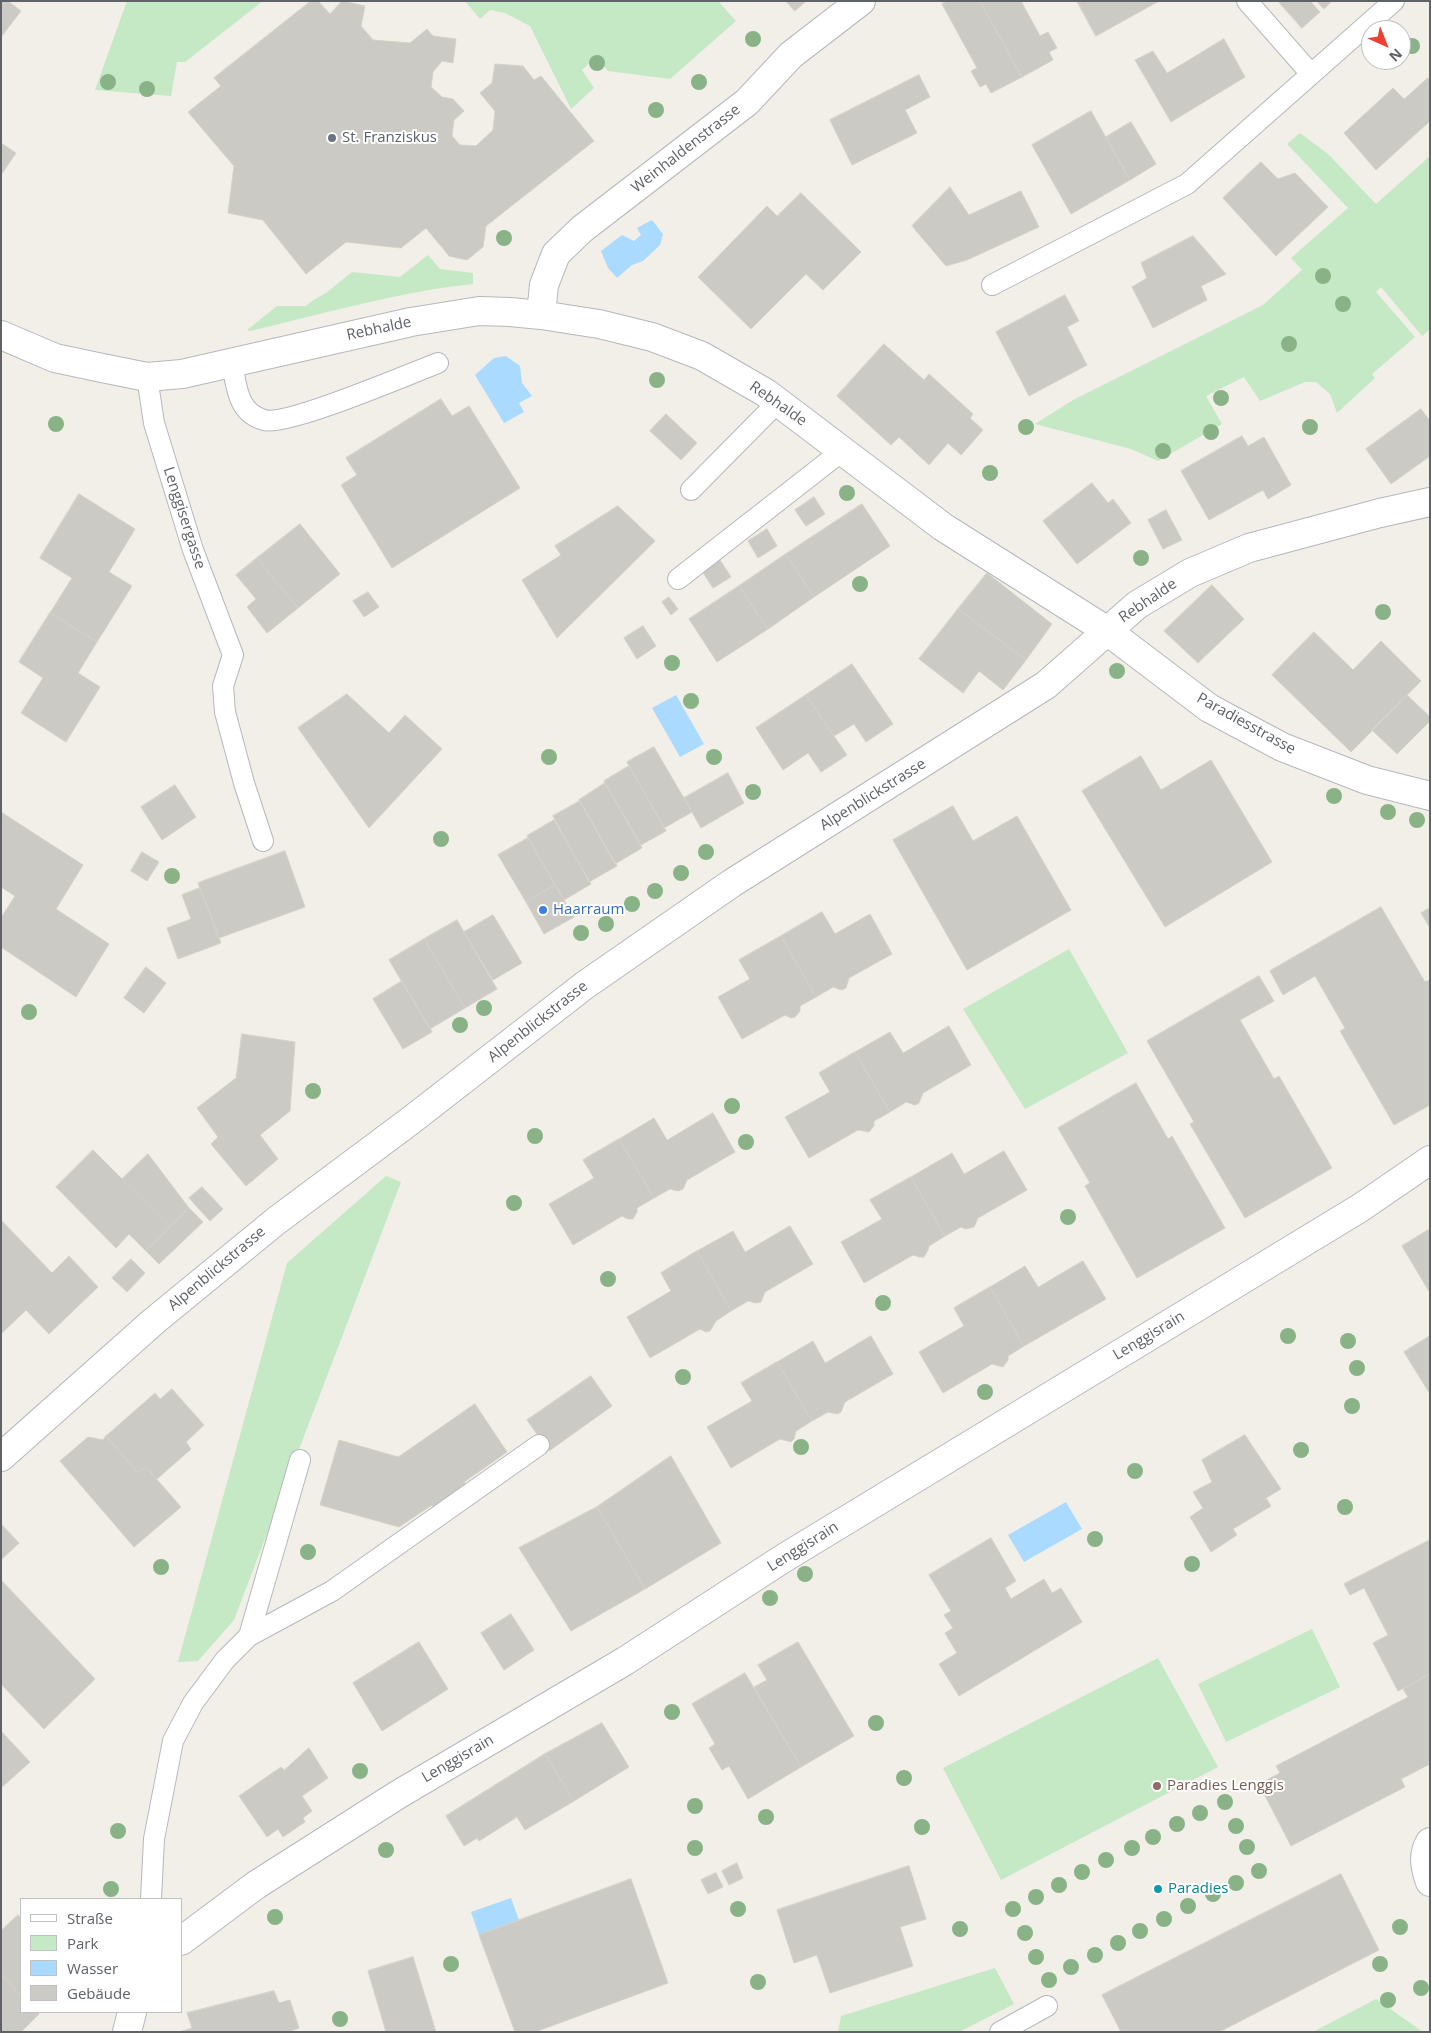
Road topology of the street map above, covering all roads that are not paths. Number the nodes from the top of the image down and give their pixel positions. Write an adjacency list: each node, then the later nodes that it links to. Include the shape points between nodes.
1 (862, 1): 6 (street, Weinhaldenstrasse, via 791,54 746,102 582,229 556,254 544,285)
2 (1247, 1): 4 (lane)
3 (1394, 1): 4 (lane)
4 (1311, 74): 5 (lane, via 1187,184)
5 (992, 285)
6 (541, 315): 9 (street, Rebhalde, via 479,311 421,320); 11 (street, Rebhalde, via 652,337 702,356)
7 (3, 341): 10 (street, Rebhalde, via 55,358)
8 (438, 363): 9 (lane, via 322,408 289,418 265,420 251,413 240,401)
9 (232, 364): 10 (street, Rebhalde)
10 (147, 377): 18 (lane, Lenggisergasse, via 154,423 193,550 233,655 223,686 224,712)
11 (778, 402): 12 (street, Rebhalde); 13 (lane)
12 (842, 451): 15 (lane); 16 (street, Rebhalde, via 943,527)
13 (691, 490)
14 (1430, 502): 16 (street, Rebhalde, via 1249,548 1190,573 1137,605)
15 (678, 579)
16 (1106, 630): 17 (street, Paradiesstrasse, via 1210,708 1282,747 1368,780); 21 (street, Alpenblickstrasse, via 1046,685 732,883 585,985 276,1221 154,1321)
17 (1430, 796)
18 (263, 841)
19 (1430, 1160): 27 (street, Lenggisrain, via 1360,1208 784,1558 625,1661 399,1794 256,1884)
20 (539, 1445): 23 (lane, via 332,1591)
21 (1, 1457)
22 (300, 1460): 23 (lane)
23 (250, 1636): 26 (lane, via 225,1660 193,1703 173,1741 154,1839)
24 (1430, 1842): 25 (street, via 1426,1849 1425,1868)
25 (1430, 1882)
26 (151, 1898)
27 (182, 1940)
28 (1047, 2006): 31 (lane)
29 (132, 2013): 30 (street)
30 (127, 2032)
31 (1000, 2032)

